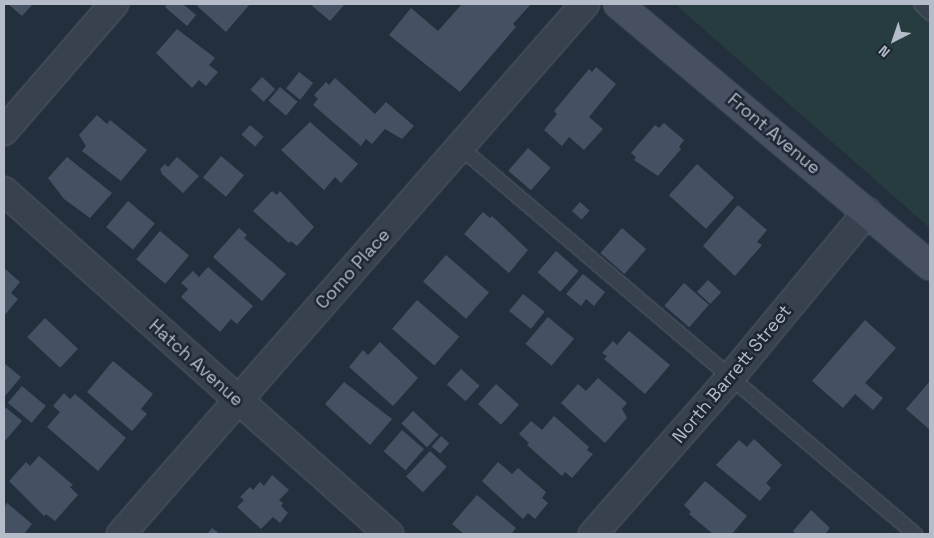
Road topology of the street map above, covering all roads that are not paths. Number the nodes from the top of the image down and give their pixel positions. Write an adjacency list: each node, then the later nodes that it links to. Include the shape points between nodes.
1 (114, 4): 6 (street)
2 (585, 4): 7 (street, Como Place)
3 (618, 4): 9 (street, Front Avenue)
4 (921, 4): 5 (lane)
5 (930, 13)
6 (4, 131)
7 (461, 148): 11 (lane); 12 (street, Como Place)
8 (4, 191): 12 (street, Hatch Avenue)
9 (867, 212): 10 (street, Front Avenue); 11 (street, North Barrett Street)
10 (930, 266)
11 (729, 379): 15 (street, North Barrett Street); 16 (lane)
12 (237, 400): 13 (street, Como Place); 14 (street, Hatch Avenue)
13 (121, 534)
14 (389, 534)
15 (594, 534)
16 (915, 534)

